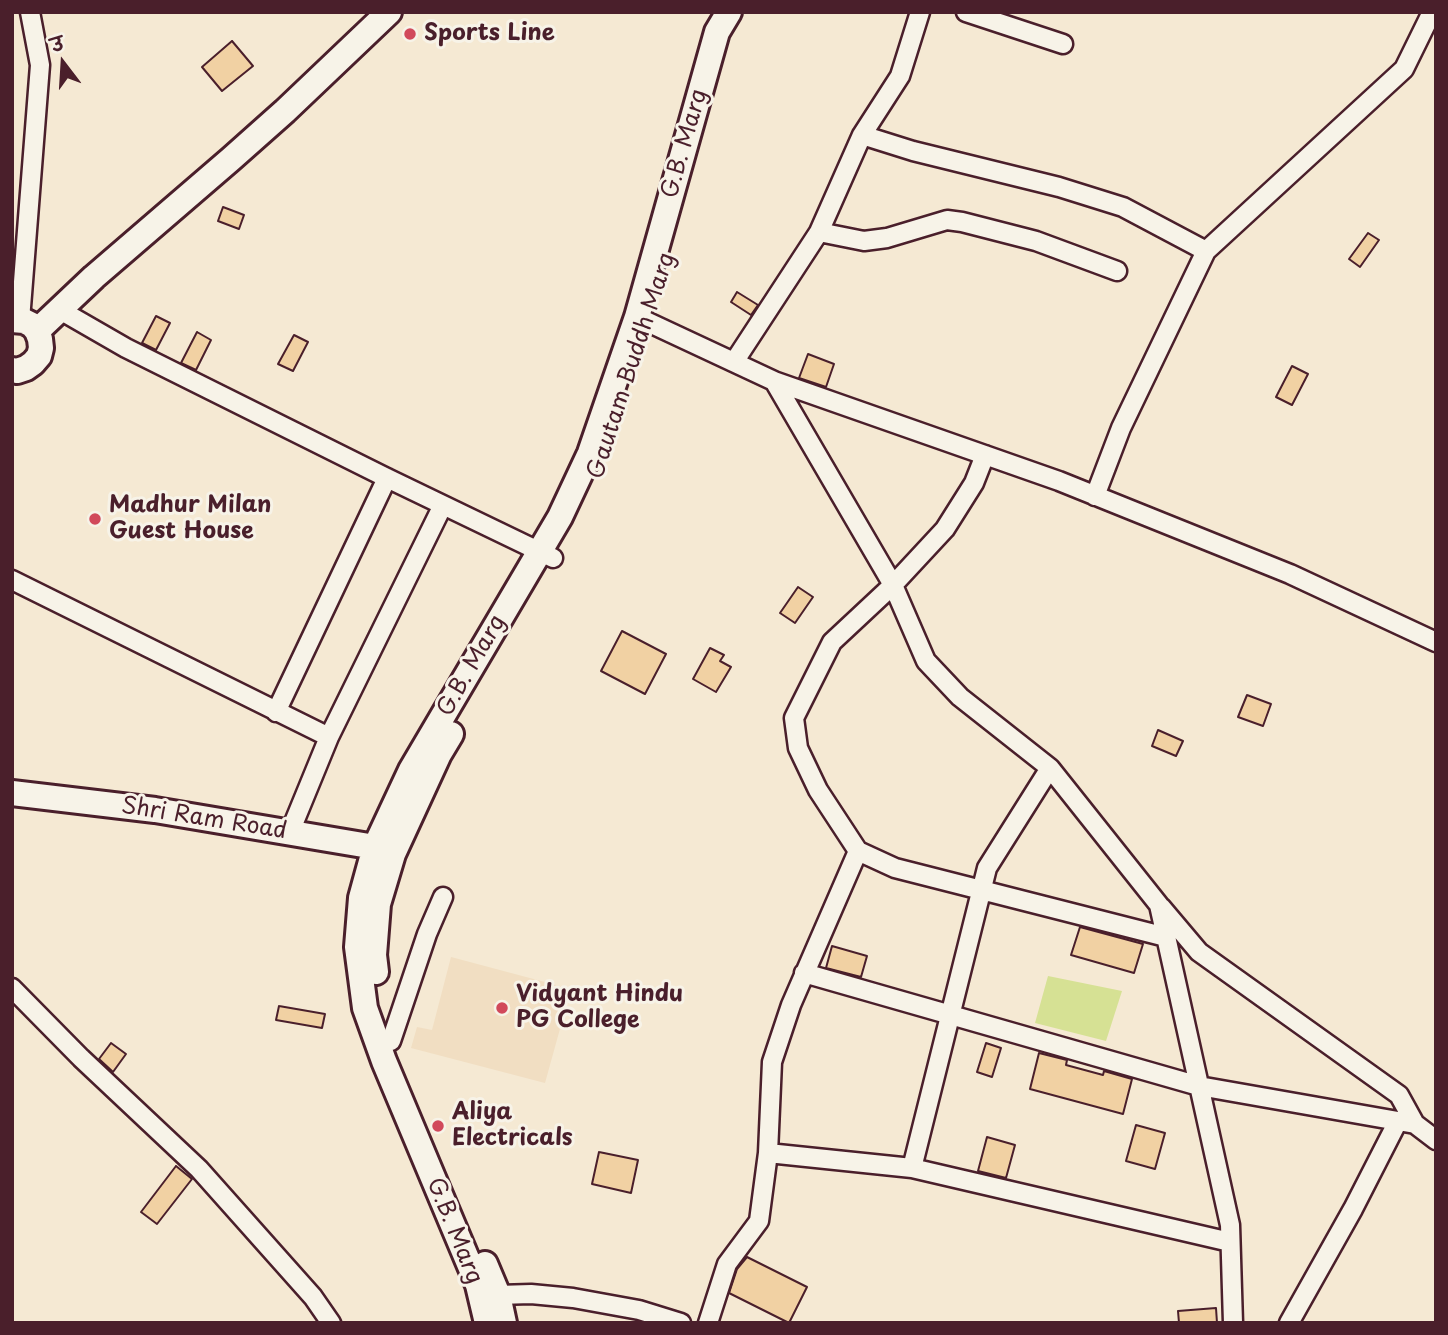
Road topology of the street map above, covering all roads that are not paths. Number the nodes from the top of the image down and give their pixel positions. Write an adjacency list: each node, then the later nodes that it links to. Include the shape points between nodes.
1 (30, 12): 14 (street, via 40,65)
2 (389, 12): 12 (street, via 285,111)
3 (730, 12): 13 (street, G.B. Marg, via 717,32)
4 (920, 12): 8 (street, via 900,76)
5 (967, 12): 7 (street)
6 (1432, 12): 10 (street, via 1404,69)
7 (1063, 44)
8 (862, 135): 9 (street); 10 (street, via 1123,207)
9 (818, 232): 11 (street, via 864,242 947,220 1036,241); 15 (street)
10 (1206, 251): 20 (street, via 1121,428)
11 (1117, 271)
12 (60, 310): 14 (street); 19 (street, via 126,348)
13 (643, 321): 15 (street); 22 (street, G.B. Marg)
14 (23, 323): 16 (street, via 40,339 41,348 33,363)
15 (733, 362): 17 (street)
16 (12, 370)
17 (774, 381): 18 (street); 24 (street)
18 (985, 455): 20 (street); 24 (street, via 974,483 945,529)
19 (387, 478): 21 (street); 26 (street)
20 (1095, 496): 25 (street, via 1290,574)
21 (443, 505): 22 (street); 27 (street)
22 (546, 554): 31 (street, G.B. Marg, via 411,770)
23 (12, 580): 26 (street)
24 (893, 585): 28 (street, via 926,661 960,697); 32 (street, via 832,642 794,718 798,748 818,790)
25 (1436, 642)
26 (276, 712): 27 (street)
27 (329, 737): 30 (street)
28 (1050, 768): 33 (street, via 987,868); 35 (street)
29 (12, 793): 30 (street, Shri Ram Road)
30 (290, 832): 31 (street, Shri Ram Road)
31 (384, 850): 40 (street, via 373,955 379,1004); 47 (street, G.B. Marg, via 361,898 357,947 365,1008)
32 (858, 851): 33 (street, via 895,868); 37 (street)
33 (982, 890): 36 (street); 39 (street)
34 (443, 897): 40 (street)
35 (1159, 905): 36 (street); 42 (street, via 1199,952 1399,1095)
36 (1166, 937): 41 (street)
37 (804, 973): 39 (street); 44 (street, via 772,1062)
38 (12, 988): 48 (street, via 199,1170)
39 (951, 1016): 41 (street); 45 (street)
40 (391, 1041): 47 (street, via 455,1195)
41 (1199, 1086): 42 (street); 46 (street)
42 (1407, 1123): 43 (street); 53 (street)
43 (1436, 1140)
44 (768, 1153): 45 (street); 51 (street, via 759,1221 727,1264)
45 (912, 1168): 46 (street)
46 (1230, 1242): 52 (street)
47 (489, 1306): 49 (street); 50 (street, via 531,1294 639,1310)
48 (331, 1323)
49 (504, 1323)
50 (681, 1323)
51 (708, 1323)
52 (1233, 1323)
53 (1289, 1323)

